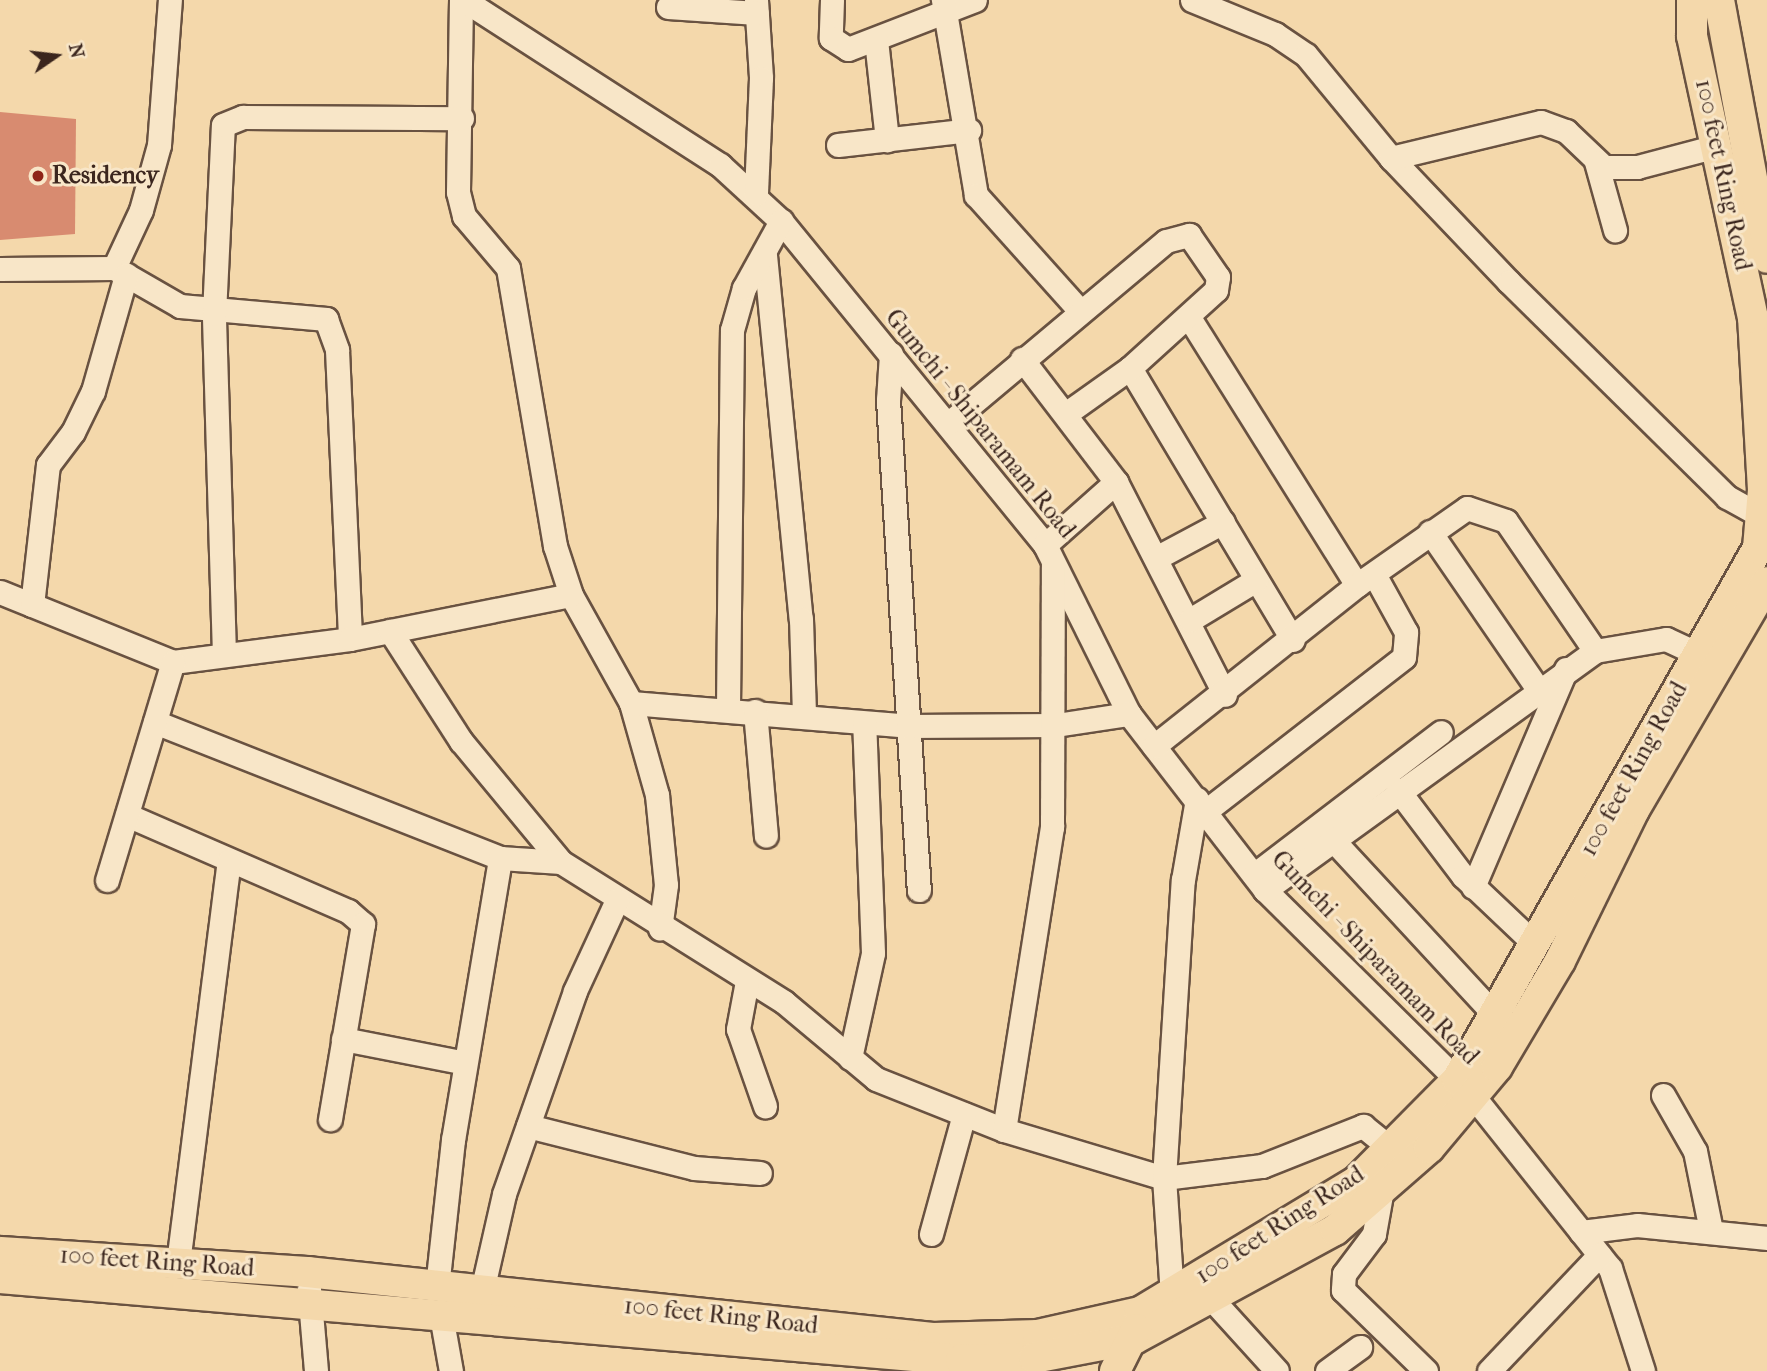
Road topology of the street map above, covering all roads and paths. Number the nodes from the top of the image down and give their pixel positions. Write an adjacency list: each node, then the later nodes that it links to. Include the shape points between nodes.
1 (170, 0): 25 (street, via 159,145)
2 (463, 0): 12 (street); 19 (street, Gumchi - Shiparamam Road)
3 (832, 0): 11 (street, via 834,45 848,49)
4 (975, 0): 9 (street)
5 (1192, 0): 17 (street, via 1275,34 1306,55)
6 (1692, 0): 16 (main road, 100 feet Ring Road, via 1692,36)
7 (1719, 0): 23 (main road, 100 feet Ring Road, via 1727,68)
8 (756, 6): 10 (street); 19 (street)
9 (946, 6): 11 (street); 13 (street)
10 (668, 7)
11 (876, 40): 14 (street)
12 (461, 118): 27 (street, via 229,120 220,137); 44 (street, via 458,192 464,216 508,268 517,297 555,546)
13 (969, 130): 14 (street); 26 (street, via 976,195)
14 (887, 140): 15 (street)
15 (838, 145)
16 (1717, 146): 18 (street, via 1621,169); 35 (main road, 100 feet Ring Road, via 1753,318)
17 (1391, 158): 18 (street, via 1541,122 1566,131); 35 (street, via 1727,497)
18 (1596, 162): 21 (street)
19 (757, 194): 20 (street, Gumchi - Shiparamam Road)
20 (781, 221): 22 (street); 29 (street, Gumchi - Shiparamam Road)
21 (1615, 230)
22 (765, 255): 58 (street, via 744,288 731,340); 61 (street, via 801,619)
23 (1767, 258)
24 (0, 269): 25 (street)
25 (120, 271): 27 (street, via 180,306); 45 (street, via 93,391 73,432 48,465)
26 (1080, 311): 28 (street, via 1183,233 1219,284); 30 (street)
27 (214, 314): 48 (street, via 313,316 326,319 333,331); 52 (street)
28 (1190, 319): 31 (street); 40 (street)
29 (891, 354): 33 (street, Gumchi - Shiparamam Road); 65 (street)
30 (1022, 359): 32 (street); 33 (street)
31 (1130, 368): 32 (street); 36 (street)
32 (1068, 412): 34 (street)
33 (950, 423): 38 (street, Gumchi - Shiparamam Road)
34 (1116, 482): 38 (street); 39 (street)
35 (1761, 516): 51 (main road, 100 feet Ring Road, via 1758,548)
36 (1223, 522): 39 (street); 41 (street)
37 (1430, 532): 40 (street); 50 (street, via 1467,508 1506,521); 55 (street)
38 (1049, 551): 60 (street, Gumchi - Shiparamam Road); 64 (street)
39 (1156, 558): 46 (street)
40 (1366, 579): 49 (street); 69 (street, via 1406,632 1404,657)
41 (1256, 580): 46 (street); 49 (street)
42 (1767, 582): 88 (main road, 100 feet Ring Road, via 1634,810 1560,961)
43 (0, 592): 45 (street)
44 (571, 595): 47 (street); 57 (street)
45 (33, 605): 53 (street)
46 (1190, 620): 56 (street)
47 (390, 631): 48 (street); 75 (street, via 461,741)
48 (350, 639): 52 (street)
49 (1293, 640): 56 (street)
50 (1595, 650): 51 (street, via 1666,639); 54 (street)
51 (1698, 654): 82 (main road, 100 feet Ring Road)
52 (223, 655): 53 (street)
53 (173, 662): 62 (street)
54 (1566, 668): 55 (street); 78 (street)
55 (1538, 688): 68 (street)
56 (1225, 695): 67 (street)
57 (631, 703): 58 (street); 81 (street, via 657,795 666,885)
58 (728, 708): 59 (street)
59 (755, 711): 61 (street); 71 (street)
60 (1129, 714): 64 (street); 67 (street, Gumchi - Shiparamam Road)
61 (804, 716): 63 (street)
62 (155, 722): 70 (street); 73 (street)
63 (864, 723): 65 (street); 86 (street, via 872,964)
64 (1056, 725): 65 (street); 94 (street, via 1052,827)
65 (908, 726): 79 (street)
66 (1441, 732): 77 (street)
67 (1154, 746): 69 (street, Gumchi - Shiparamam Road)
68 (1398, 790): 72 (street); 78 (street)
69 (1202, 805): 77 (street, Gumchi - Shiparamam Road); 97 (street, via 1183,880)
70 (127, 814): 74 (street); 76 (street)
71 (766, 836)
72 (1332, 839): 77 (street); 84 (street)
73 (500, 858): 75 (street); 87 (street)
74 (229, 861): 85 (street, via 348,911 363,924); 105 (street)
75 (561, 862): 80 (street)
76 (107, 880)
77 (1260, 882): 88 (street, Gumchi - Shiparamam Road)
78 (1474, 887): 82 (street)
79 (919, 890)
80 (617, 900): 81 (street); 93 (street, via 575,991)
81 (660, 929): 83 (street)
82 (1535, 944): 84 (main road, 100 feet Ring Road)
83 (747, 981): 86 (street); 90 (street, via 738,1030)
84 (1496, 1016): 88 (main road, 100 feet Ring Road)
85 (343, 1039): 87 (street); 92 (street)
86 (850, 1058): 91 (street, via 876,1079)
87 (465, 1063): 111 (street)
88 (1465, 1088): 95 (main road, 100 feet Ring Road); 98 (main road, 100 feet Ring Road, via 1429,1148); 100 (street, Gumchi - Shiparamam Road)
89 (1663, 1095): 99 (street, via 1695,1151)
90 (765, 1107)
91 (964, 1114): 94 (street); 101 (street)
92 (330, 1119)
93 (528, 1126): 96 (street, via 694,1168); 108 (street, via 504,1195)
94 (1004, 1130): 97 (street)
95 (1391, 1147): 97 (street, via 1363,1126 1262,1166); 109 (main road, 100 feet Ring Road, via 1357,1181)
96 (760, 1173)
97 (1164, 1178): 109 (street)
98 (1381, 1189): 110 (main road, 100 feet Ring Road, via 1335,1230); 123 (street, via 1374,1234 1344,1275 1343,1290)
99 (1710, 1230): 100 (street, via 1637,1225); 102 (street)
100 (1581, 1232): 104 (street, Gumchi - Shiparamam Road)
101 (931, 1234)
102 (1767, 1238)
103 (0, 1252): 105 (main road, 100 feet Ring Road)
104 (1599, 1255): 124 (street); 125 (street, Gumchi - Shiparamam Road, via 1610,1268)
105 (178, 1263): 106 (main road, 100 feet Ring Road)
106 (307, 1272): 111 (main road, 100 feet Ring Road); 112 (street)
107 (0, 1278): 112 (main road, 100 feet Ring Road)
108 (482, 1291): 111 (main road, 100 feet Ring Road); 114 (main road, 100 feet Ring Road, via 933,1338 1038,1335)
109 (1172, 1295): 113 (main road, 100 feet Ring Road)
110 (1209, 1296): 113 (main road, 100 feet Ring Road); 121 (street)
111 (439, 1301): 112 (main road, 100 feet Ring Road); 116 (main road, 100 feet Ring Road); 119 (street)
112 (310, 1304): 118 (street)
113 (1137, 1325): 114 (main road, 100 feet Ring Road)
114 (1107, 1346): 117 (main road, 100 feet Ring Road); 120 (main road)
115 (1360, 1347): 122 (street)
116 (911, 1364): 117 (main road, 100 feet Ring Road)
117 (991, 1365)
118 (316, 1371)
119 (451, 1371)
120 (1073, 1371)
121 (1277, 1371)
122 (1327, 1371)
123 (1426, 1371)
124 (1489, 1371)
125 (1643, 1371)

